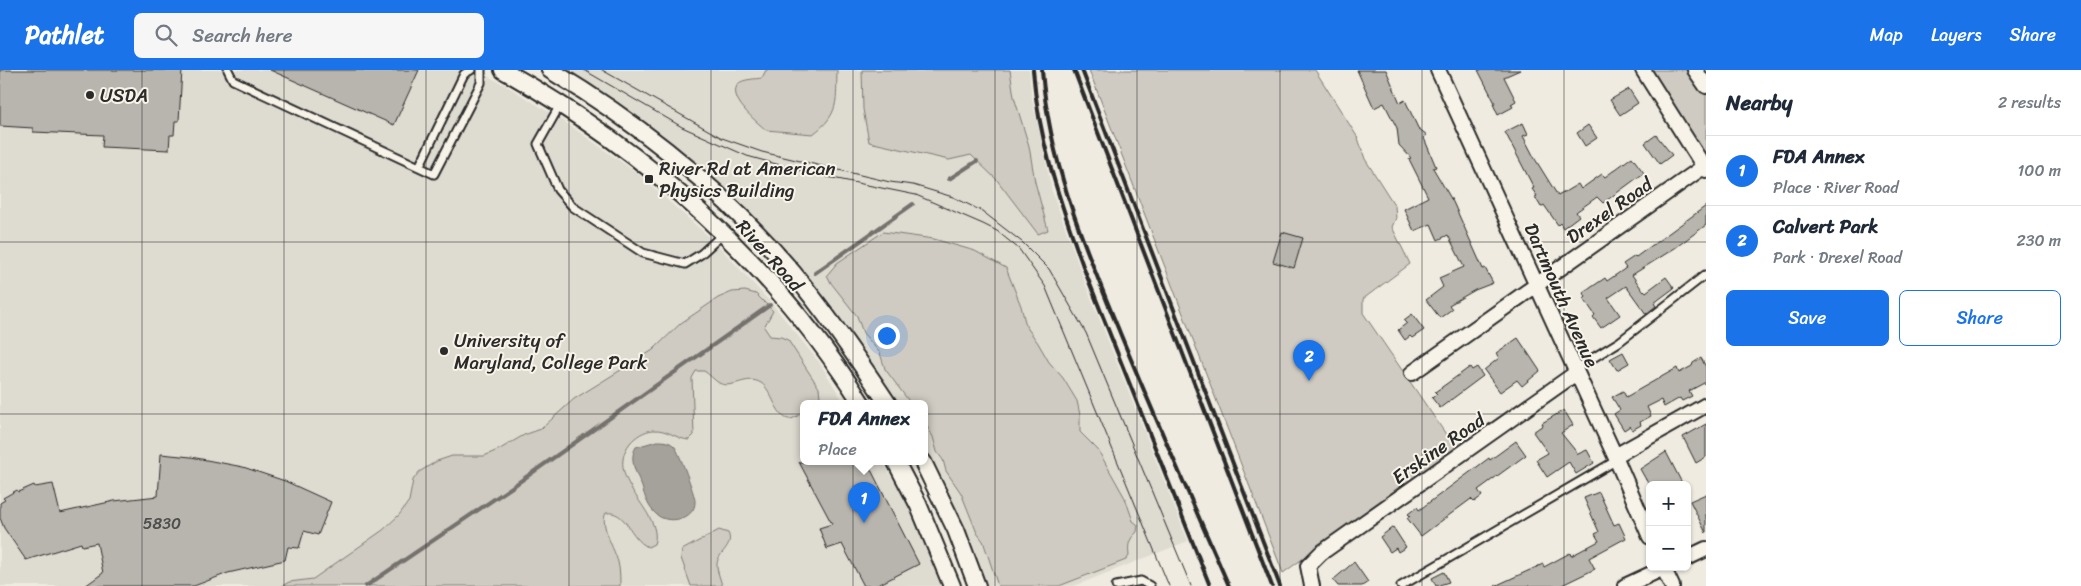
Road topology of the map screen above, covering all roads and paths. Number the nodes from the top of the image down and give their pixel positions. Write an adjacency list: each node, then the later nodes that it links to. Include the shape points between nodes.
1 (228, 70): 11 (lane, via 234,80)
2 (471, 70): 11 (lane, via 464,74)
3 (481, 70): 11 (lane, via 481,83 434,174)
4 (503, 70): 10 (street, River Road)
5 (550, 70): 19 (street, River Road, via 632,124 723,200 823,310)
6 (1438, 70): 15 (street, Dartmouth Avenue)
7 (1643, 70): 12 (street)
8 (1695, 70): 9 (street)
9 (1706, 86)
10 (560, 104): 13 (street, River Road, via 645,164); 13 (lane, via 538,144 558,190 574,207 642,253 685,264)
11 (419, 167)
12 (1705, 167): 15 (street, Drexel Road)
13 (723, 233): 18 (street, River Road, via 784,299)
14 (1705, 275): 16 (lane, via 1619,342)
15 (1537, 285): 16 (street, Dartmouth Avenue); 17 (street, Drexel Road)
16 (1575, 371): 21 (street, Dartmouth Avenue); 33 (street, Erskine Road, via 1321,553 1308,566)
17 (1412, 374)
18 (859, 400)
19 (885, 400)
20 (1706, 405): 21 (street)
21 (1616, 458): 24 (street, Dartmouth Avenue); 34 (lane)
22 (898, 465): 29 (street, via 926,522)
23 (924, 465): 30 (street, via 956,530)
24 (1646, 528)
25 (1706, 549): 26 (street)
26 (1691, 556)
27 (1658, 571): 35 (street)
28 (1665, 571): 36 (street)
29 (952, 586)
30 (977, 586)
31 (1116, 586): 32 (lane, via 1141,581)
32 (1150, 586)
33 (1312, 586)
34 (1401, 586)
35 (1625, 586)
36 (1672, 586)

